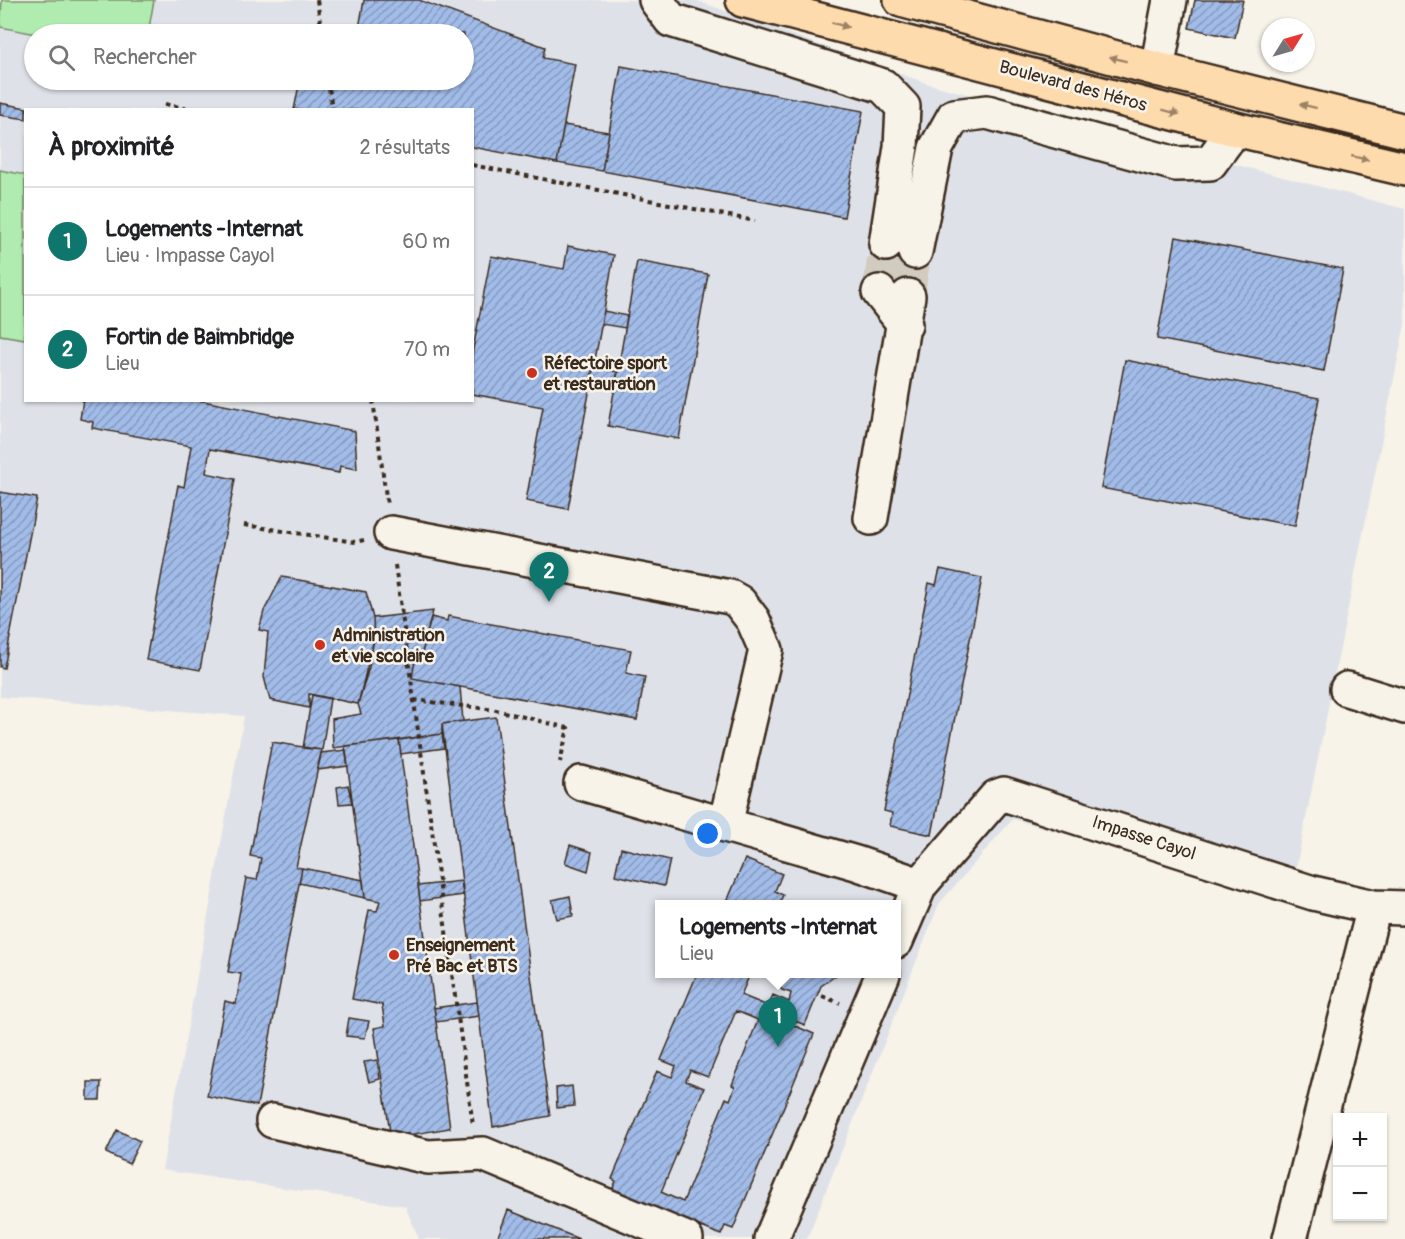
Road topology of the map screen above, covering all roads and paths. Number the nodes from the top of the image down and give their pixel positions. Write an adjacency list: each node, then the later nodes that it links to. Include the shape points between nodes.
1 (317, 0): 6 (path)
2 (656, 0): 12 (street, via 671,20 883,86 903,107 901,248 936,148 954,116 987,112 1176,165 1210,163)
3 (742, 0): 12 (highway, Boulevard des Héros, one-way to 12)
4 (901, 0): 7 (highway, one-way to 4)
5 (1170, 0): 7 (street)
6 (321, 24)
7 (1157, 69): 13 (highway, one-way to 7)
8 (329, 90): 11 (path)
9 (165, 104): 10 (path)
10 (184, 108)
11 (332, 108)
12 (1235, 129): 15 (highway, Boulevard des Héros, one-way to 15)
13 (1405, 131)
14 (474, 165): 16 (path)
15 (1405, 169)
16 (755, 221)
17 (897, 304): 19 (street)
18 (372, 402): 21 (path)
19 (871, 518)
20 (244, 525): 21 (path, via 356,542)
21 (391, 533): 23 (path); 26 (street, via 730,597 739,602 753,620 766,650)
22 (1347, 689): 24 (street)
23 (414, 700): 25 (path, via 496,710 568,728 556,777); 32 (path)
24 (1405, 707)
25 (581, 783): 26 (street)
26 (725, 825): 27 (street)
27 (920, 885): 28 (street, Impasse Cayol, via 996,797 1004,794 1313,893); 29 (street)
28 (1389, 908): 35 (street)
29 (901, 931)
30 (881, 978): 34 (street)
31 (273, 1121): 32 (street, via 428,1157)
32 (477, 1154): 33 (street)
33 (686, 1239)
34 (771, 1239)
35 (1290, 1239)

